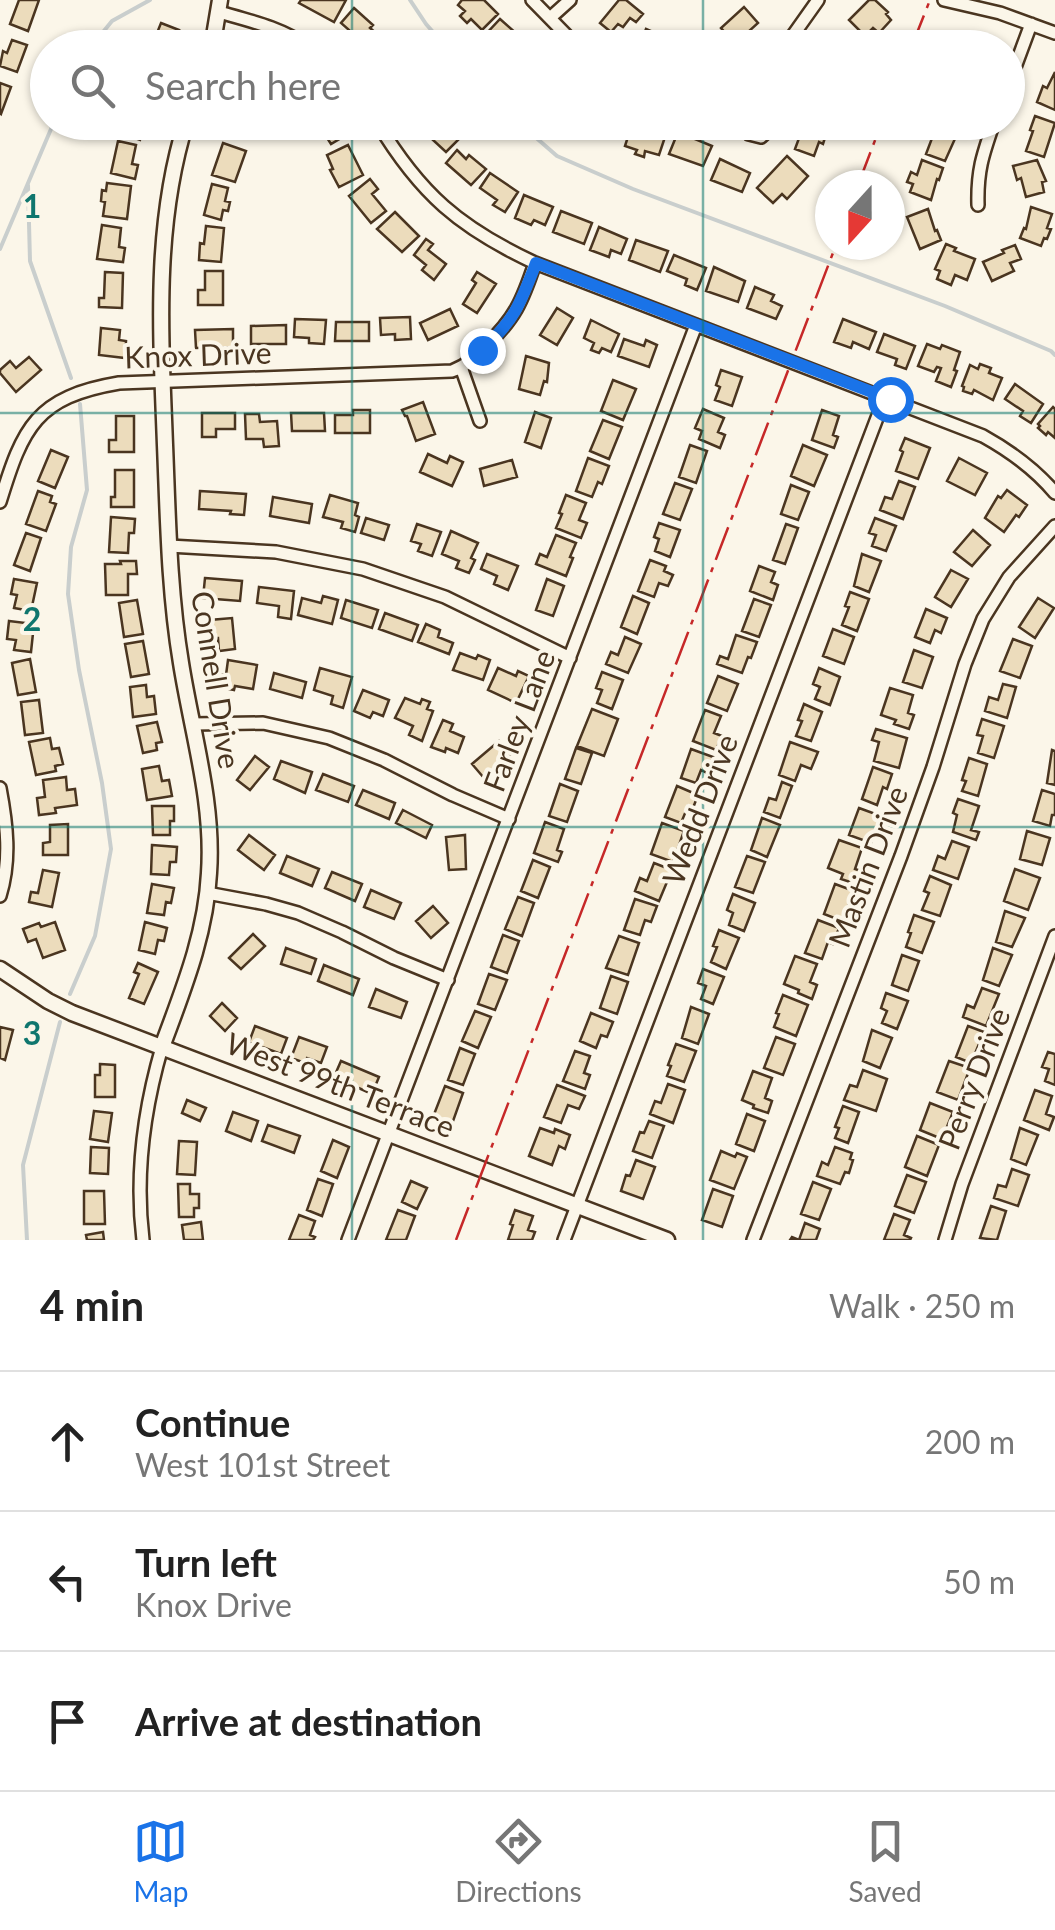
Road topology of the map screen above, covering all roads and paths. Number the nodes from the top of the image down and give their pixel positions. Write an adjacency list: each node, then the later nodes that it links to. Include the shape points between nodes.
1 (532, 0): 6 (street)
2 (570, 0): 6 (street)
3 (818, 0): 10 (street)
4 (944, 0): 7 (street)
5 (220, 6): 8 (street)
6 (550, 18): 9 (street)
7 (1031, 24): 11 (street); 12 (street)
8 (278, 30)
9 (562, 30)
10 (797, 30)
11 (1055, 33)
12 (1025, 40)
13 (181, 140): 20 (street, Connell Drive, via 162,243)
14 (387, 140): 17 (street, via 437,202 494,244)
15 (988, 140): 16 (street)
16 (978, 205)
17 (536, 263): 18 (street); 19 (street, via 506,328)
18 (696, 325): 21 (street); 27 (street, Farley Lane)
19 (461, 367): 20 (street, Knox Drive); 22 (street)
20 (163, 382): 24 (street, Knox Drive, via 90,388 43,413 15,453); 26 (street, Connell Drive)
21 (885, 397): 23 (street, via 998,444); 38 (street, Wedd Drive)
22 (480, 421)
23 (1055, 493)
24 (0, 502)
25 (1055, 526): 43 (street, Mastin Drive, via 1009,576 983,619 902,856)
26 (169, 546): 27 (street, via 276,552 363,569 444,597); 28 (street, Connell Drive)
27 (570, 658): 30 (street, Farley Lane)
28 (193, 724): 30 (street, via 264,723 329,738); 31 (street, Connell Drive, via 207,804)
29 (0, 788): 32 (street, via 8,858)
30 (509, 819): 35 (street, Farley Lane)
31 (207, 894): 35 (street, via 298,914); 36 (street, Connell Drive, via 195,955)
32 (0, 896)
33 (1055, 936): 44 (street, Perry Drive)
34 (0, 969): 36 (street, West 99th Terrace, via 72,1013)
35 (448, 980): 37 (street, Farley Lane)
36 (162, 1047): 37 (street, West 99th Terrace); 39 (street, Connell Drive, via 142,1143)
37 (389, 1134): 38 (street, West 99th Terrace); 40 (street, Farley Lane)
38 (578, 1206): 41 (street, Wedd Drive); 42 (street, West 99th Terrace)
39 (144, 1240)
40 (348, 1240)
41 (564, 1240)
42 (667, 1240)
43 (753, 1240)
44 (944, 1240)

